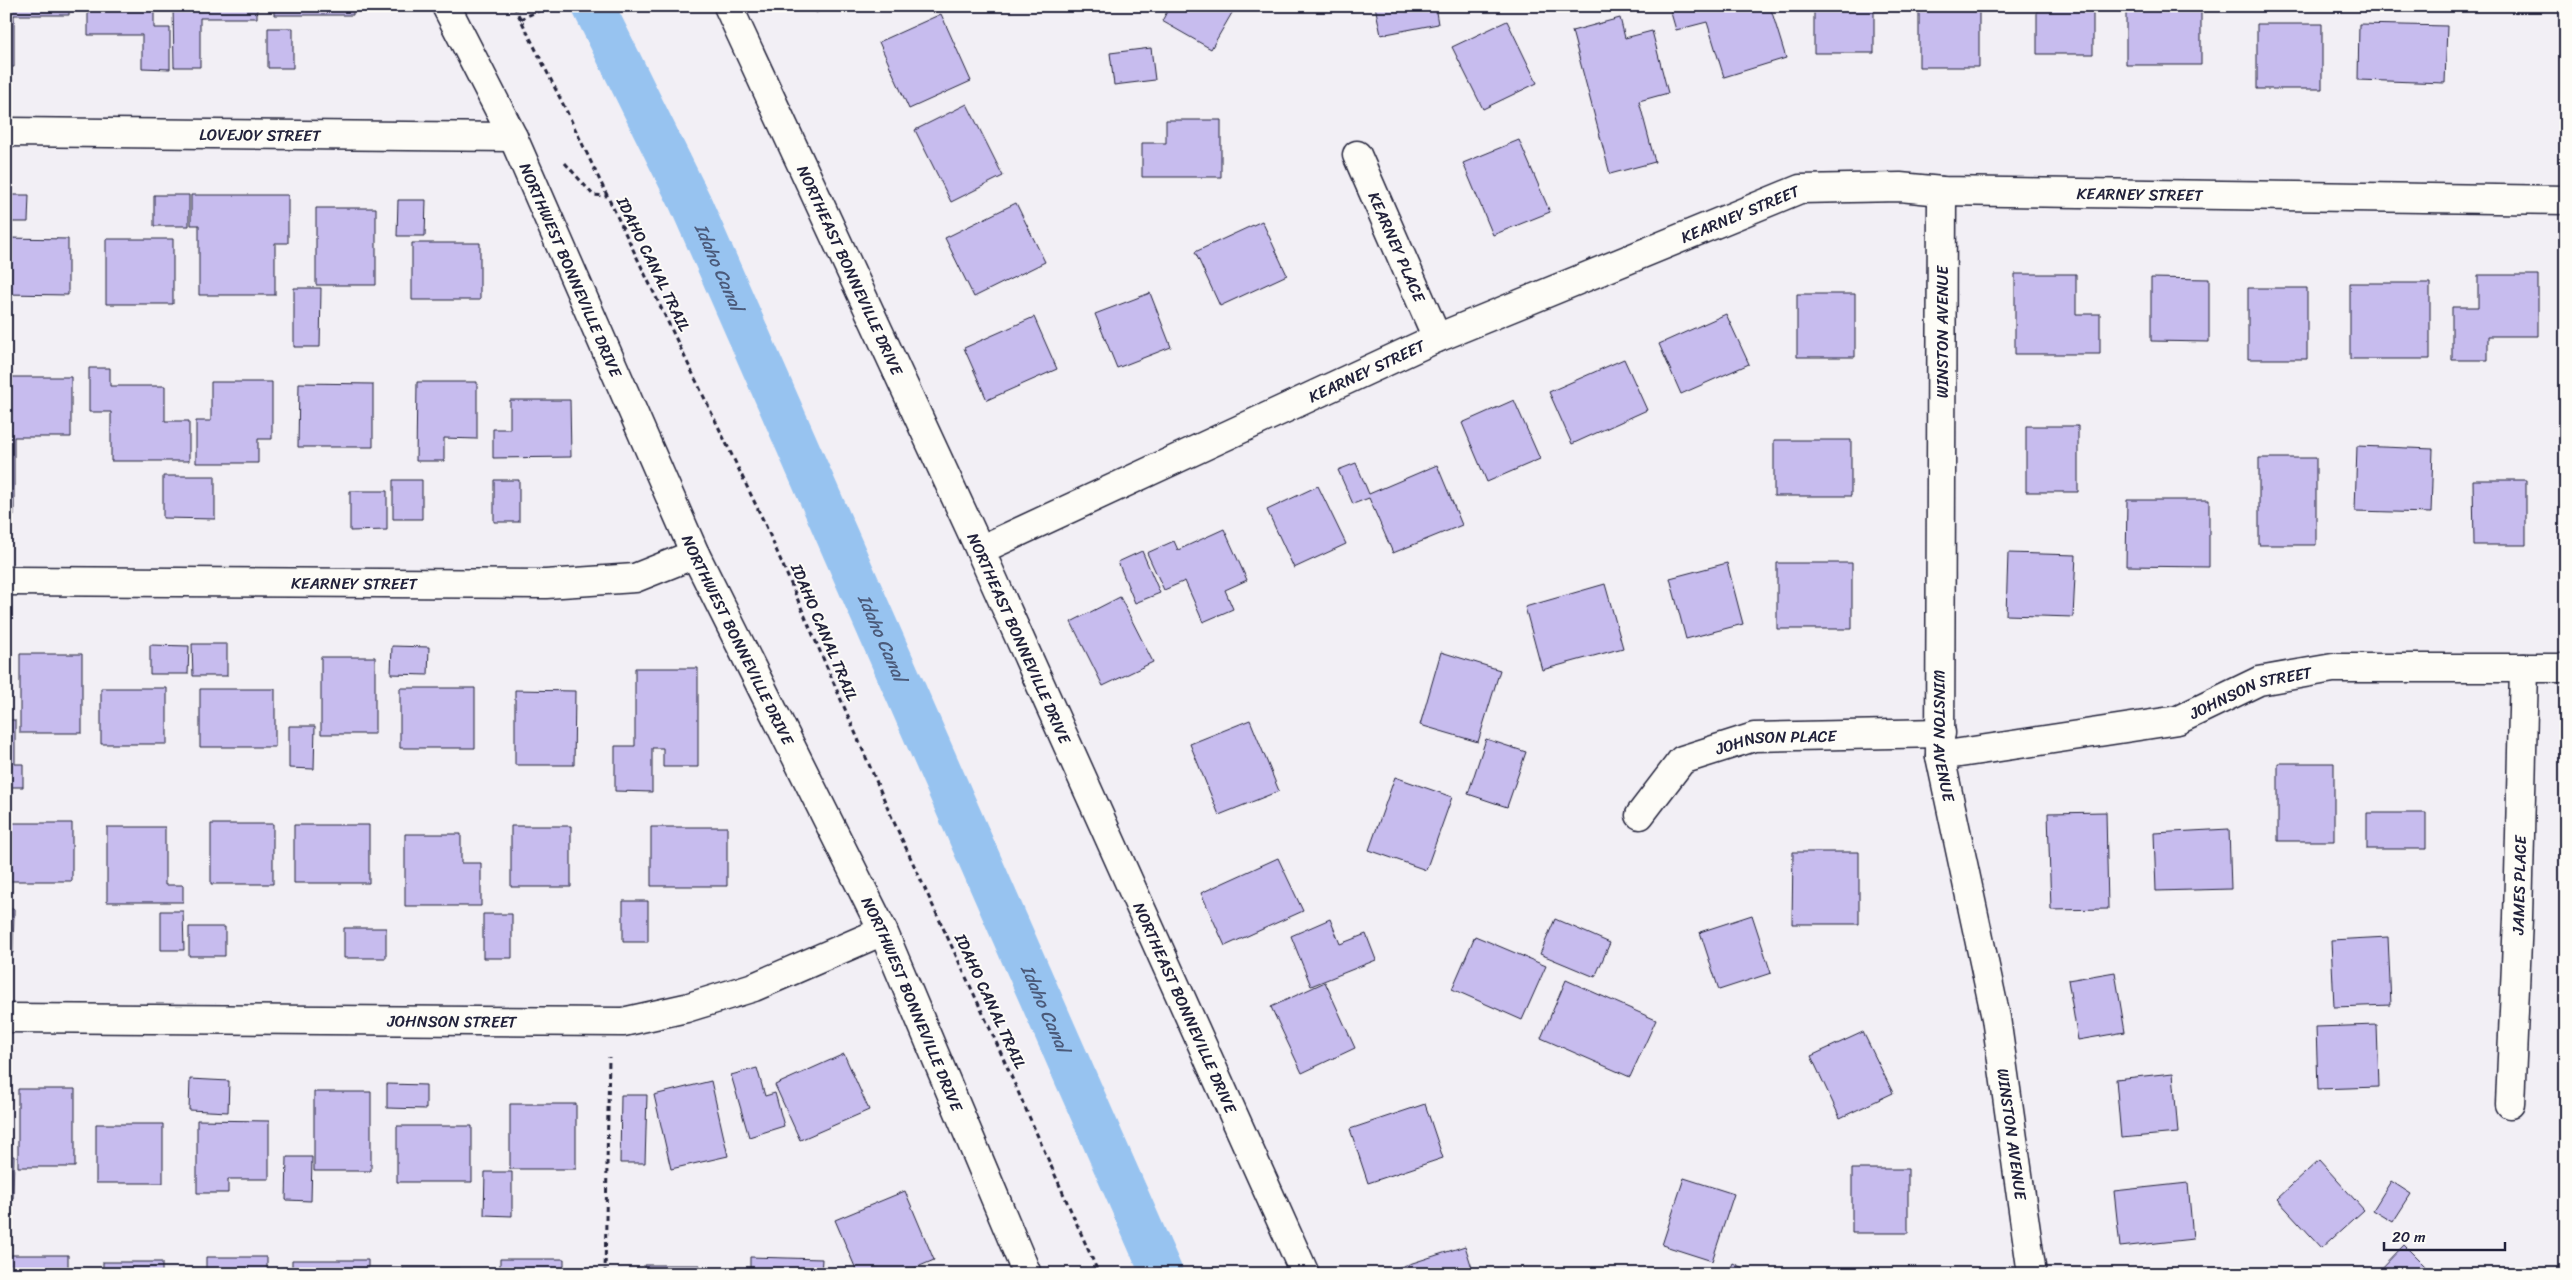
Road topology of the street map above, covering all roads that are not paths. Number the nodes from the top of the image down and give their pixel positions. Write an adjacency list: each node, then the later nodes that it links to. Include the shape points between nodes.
1 (446, 6): 4 (street, NORTHWEST BONNEVILLE DRIVE)
2 (728, 6): 9 (street, NORTHEAST BONNEVILLE DRIVE)
3 (6, 132): 4 (street, LOVEJOY STREET)
4 (513, 137): 10 (street, NORTHWEST BONNEVILLE DRIVE)
5 (1357, 154): 8 (street, KEARNEY PLACE)
6 (1942, 191): 7 (street, KEARNEY STREET); 8 (street, KEARNEY STREET, via 1900,187 1800,190); 14 (street, WINSTON AVENUE)
7 (2566, 200)
8 (1437, 338): 9 (street, KEARNEY STREET)
9 (980, 550): 20 (street, NORTHEAST BONNEVILLE DRIVE)
10 (695, 554): 11 (street, KEARNEY STREET, via 635,578 546,584); 16 (street, NORTHWEST BONNEVILLE DRIVE)
11 (6, 582)
12 (2524, 668): 13 (street, JOHNSON STREET); 14 (street, JOHNSON STREET, via 2333,668 2259,681 2178,720); 18 (street, JAMES PLACE)
13 (2566, 668)
14 (1940, 744): 15 (street, JOHNSON PLACE, via 1754,737 1682,760); 21 (street, WINSTON AVENUE, via 1996,1018)
15 (1640, 815)
16 (883, 931): 17 (street, JOHNSON STREET, via 754,987 686,1008 623,1022); 19 (street, NORTHWEST BONNEVILLE DRIVE)
17 (6, 1018)
18 (2510, 1104)
19 (1027, 1274)
20 (1305, 1274)
21 (2032, 1274)

